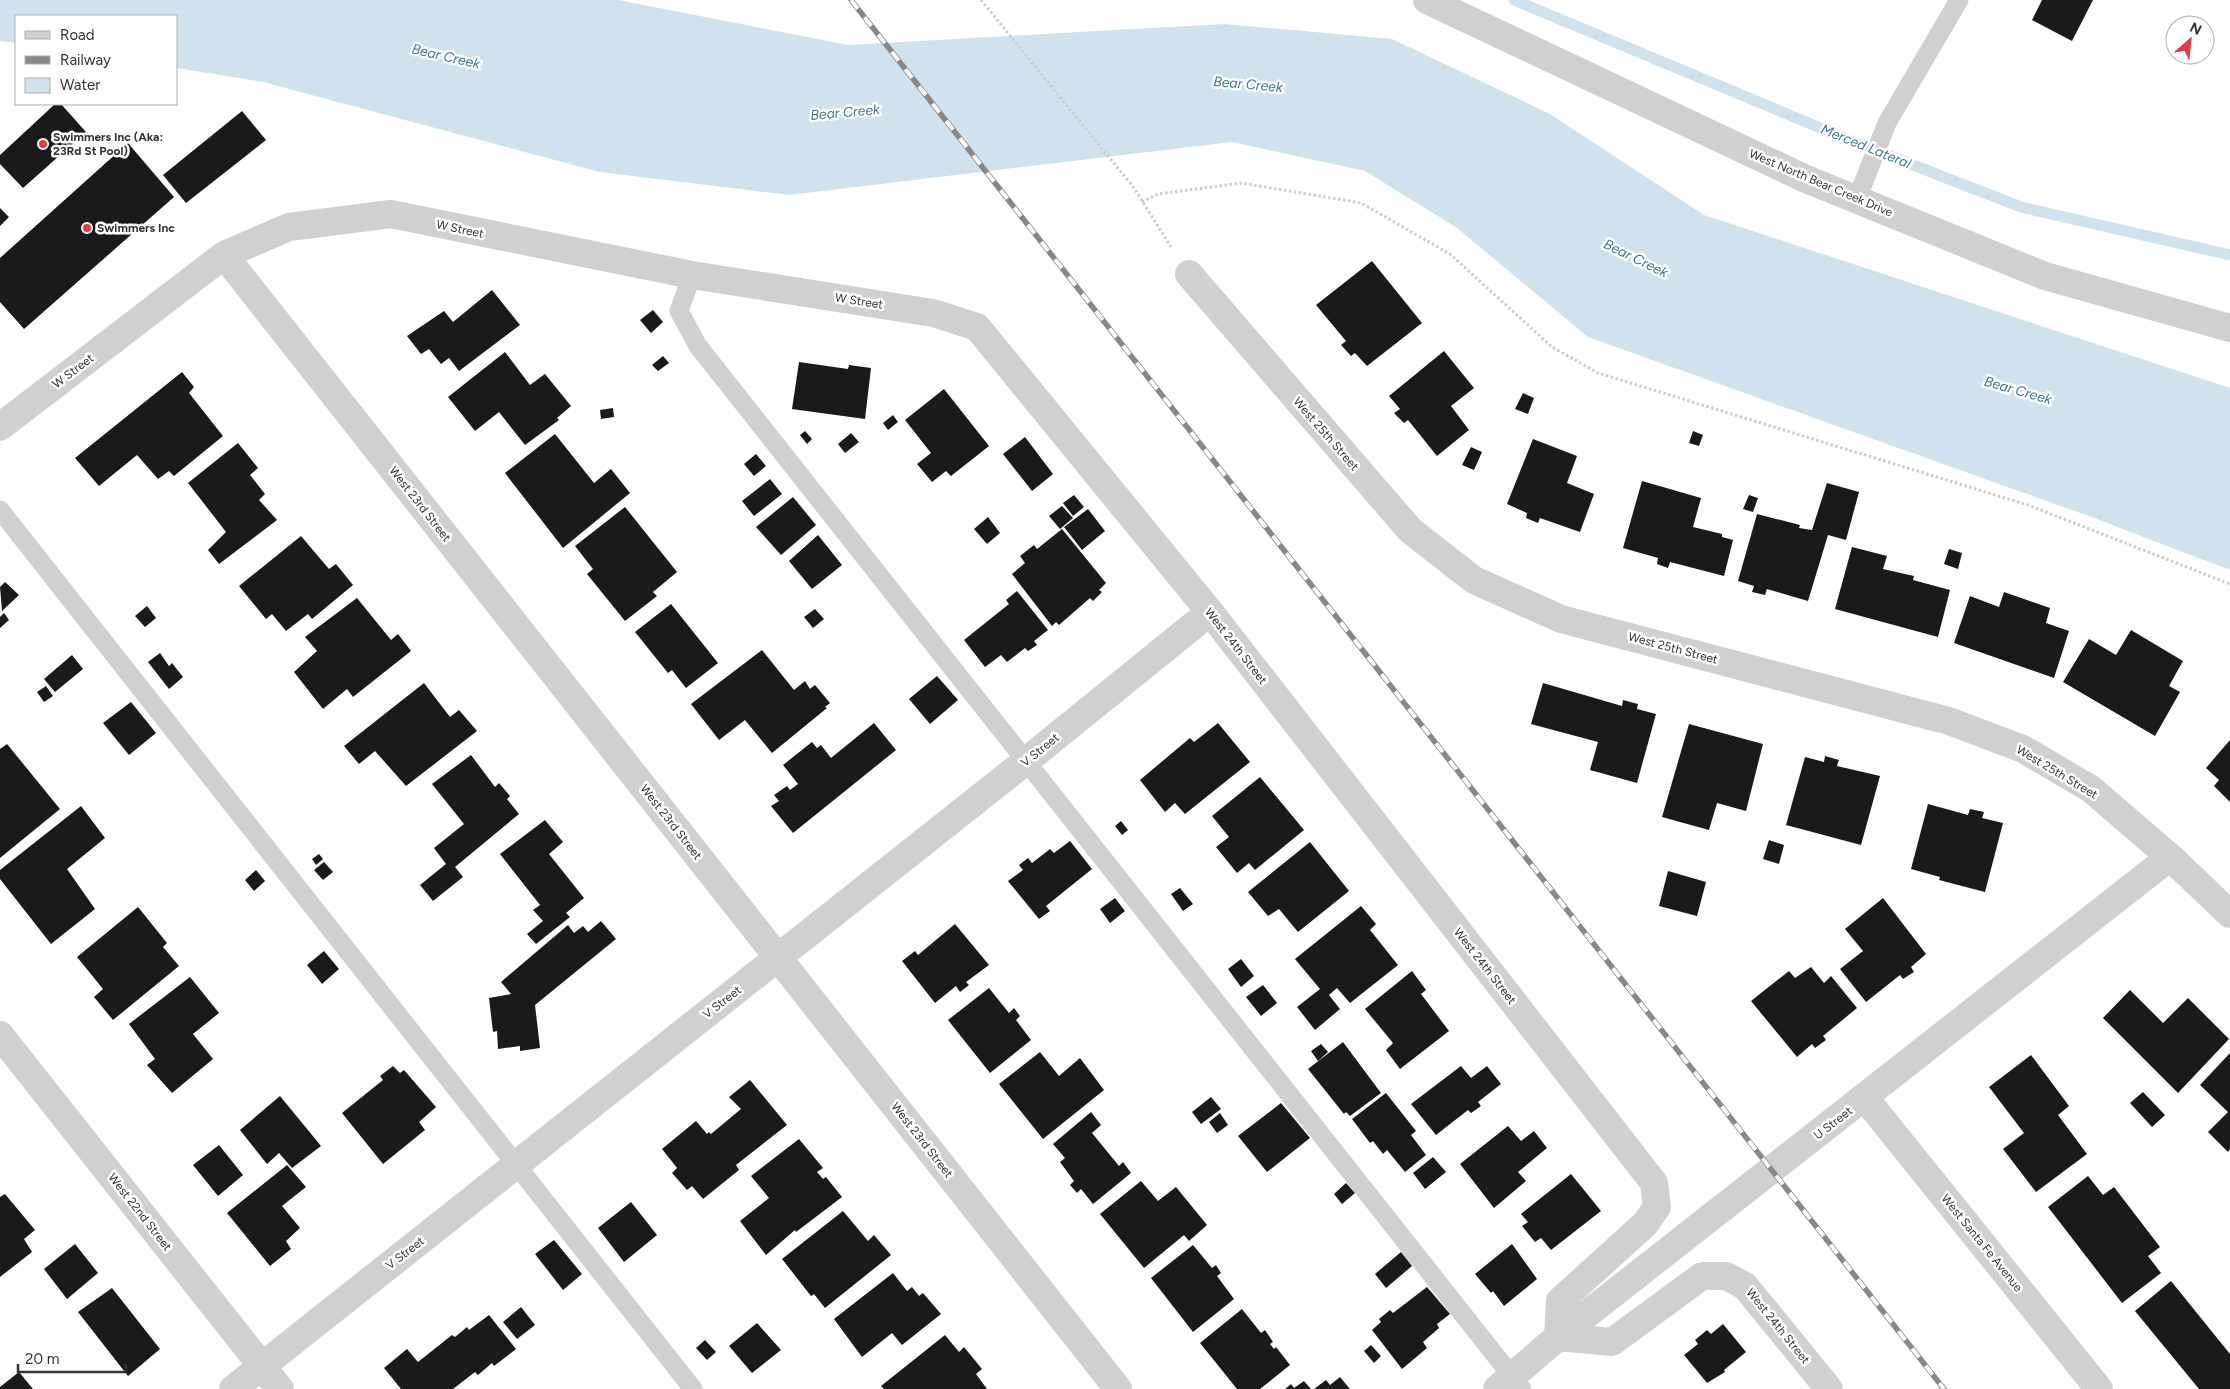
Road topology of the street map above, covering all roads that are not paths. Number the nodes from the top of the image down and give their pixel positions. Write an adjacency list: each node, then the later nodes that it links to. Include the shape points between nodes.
1 (1426, 0): 3 (street, West North Bear Creek Drive, via 1806,179)
2 (1959, 0): 3 (lane, via 1907,87)
3 (1857, 199): 8 (street, West North Bear Creek Drive, via 2045,276)
4 (224, 255): 6 (street, W Street, via 289,227 391,214); 9 (street, W Street); 15 (street, West 23rd Street)
5 (1189, 274): 13 (street, West 25th Street, via 1410,530 1474,580 1561,619 1949,721 2023,749 2091,789)
6 (692, 276): 7 (street, W Street, via 933,313); 12 (lane, via 679,311 698,346)
7 (977, 328): 11 (street, West 24th Street)
8 (2230, 328)
9 (0, 427)
10 (0, 510): 18 (lane)
11 (1210, 612): 12 (street, V Street); 19 (street, West 24th Street, via 1654,1183 1658,1207 1646,1224 1560,1301)
12 (1026, 761): 15 (street, V Street); 21 (lane)
13 (2170, 857): 14 (street, West 25th Street); 17 (street, U Street)
14 (2230, 914)
15 (778, 958): 18 (street, V Street); 25 (street, West 23rd Street)
16 (0, 1035): 20 (street, West 22nd Street)
17 (1865, 1098): 19 (street, U Street); 27 (street, West Santa Fe Avenue)
18 (516, 1165): 20 (street, V Street); 24 (lane)
19 (1558, 1337): 21 (street, U Street); 26 (street, West 24th Street, via 1612,1342 1702,1276 1726,1276 1745,1286)
20 (262, 1366): 22 (street, V Street); 23 (street, West 22nd Street)
21 (1510, 1385)
22 (233, 1389)
23 (280, 1389)
24 (693, 1389)
25 (1118, 1389)
26 (1828, 1389)
27 (2099, 1389)

